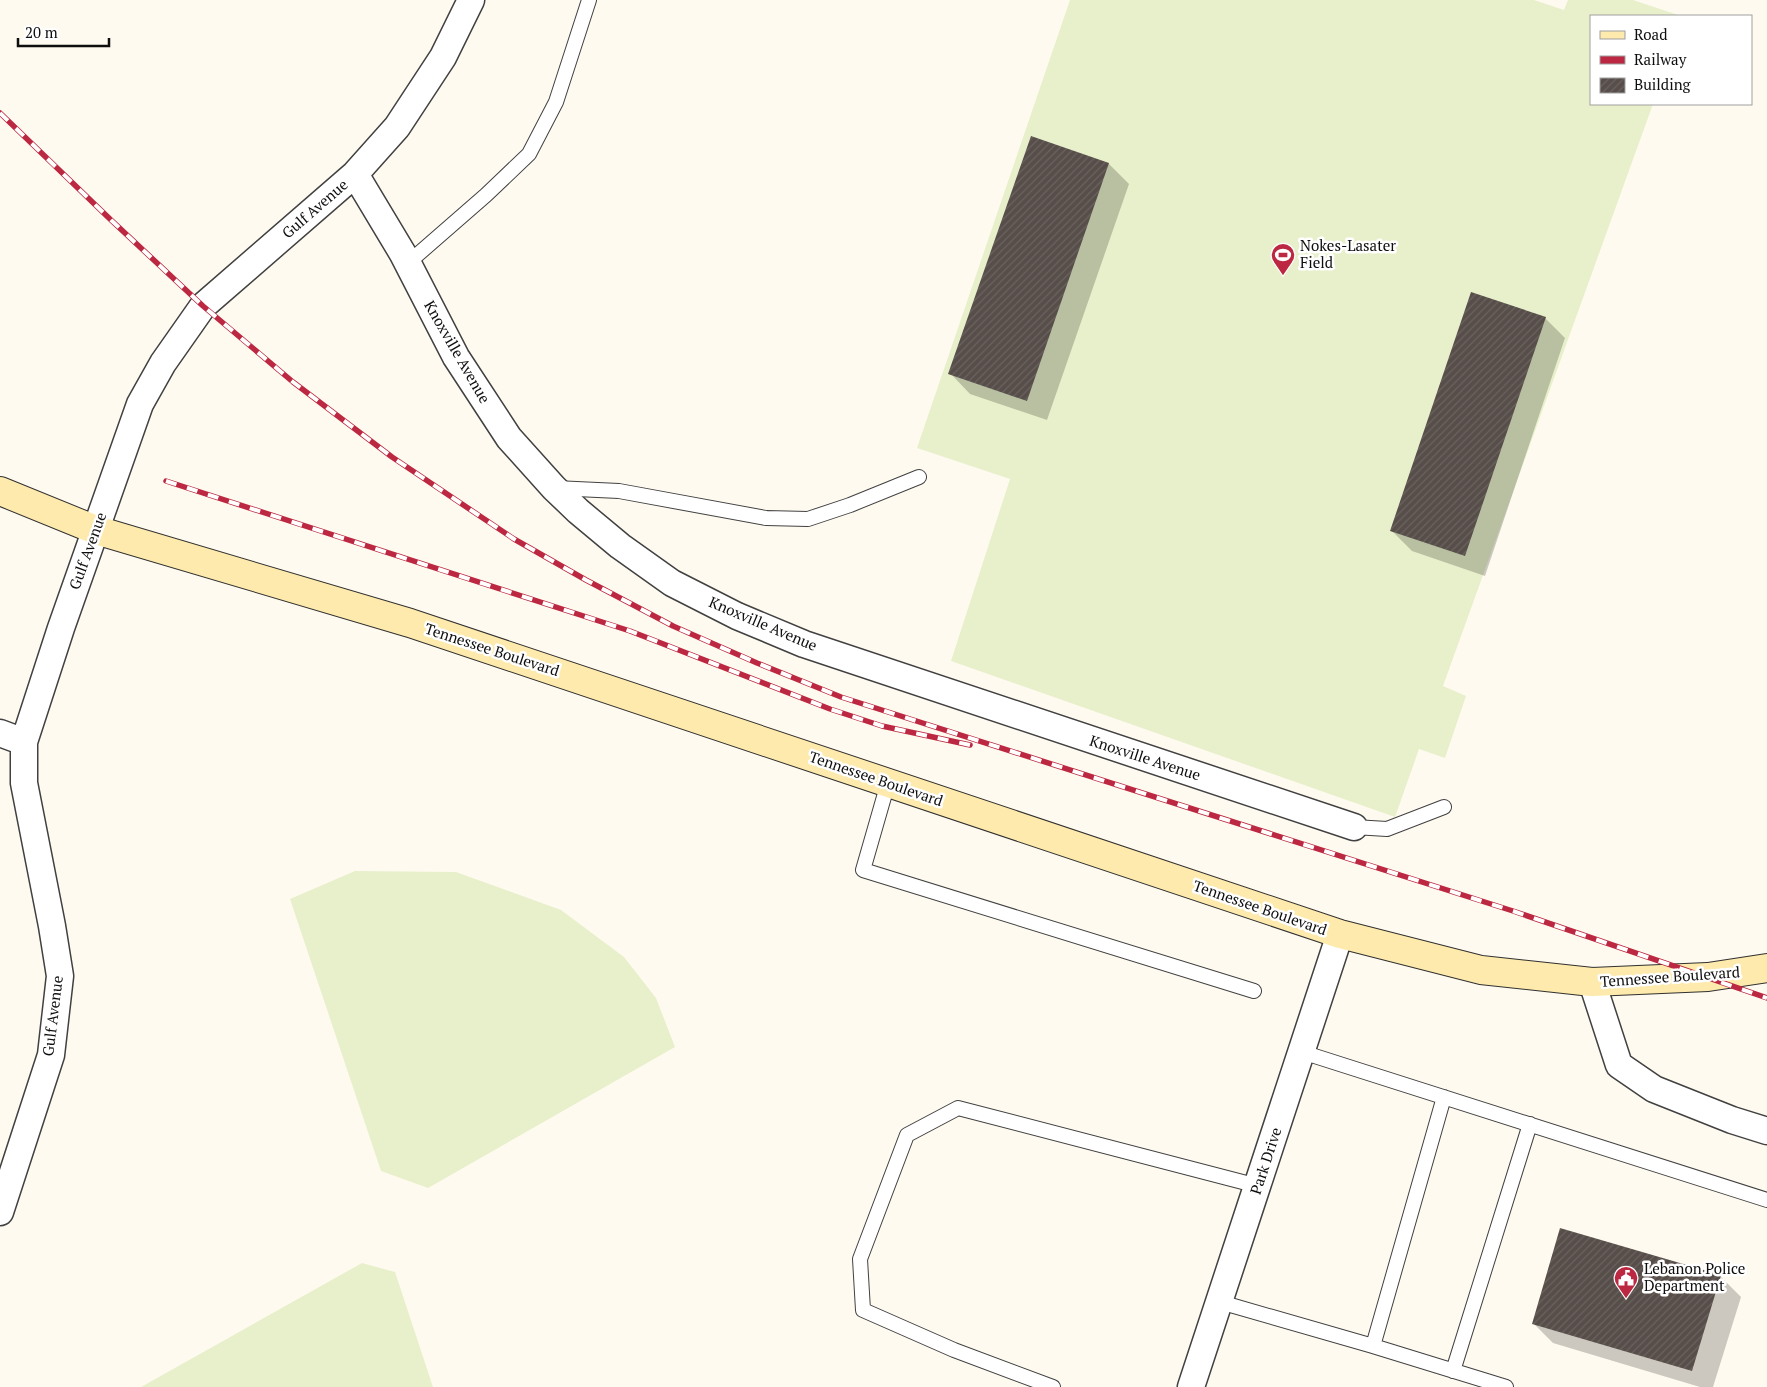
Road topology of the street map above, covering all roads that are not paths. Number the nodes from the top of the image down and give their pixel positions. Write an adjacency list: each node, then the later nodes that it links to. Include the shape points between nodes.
1 (471, 0): 3 (street, Gulf Avenue, via 443,57 397,127)
2 (589, 0): 4 (lane, via 556,102 529,154)
3 (356, 174): 4 (street, Knoxville Avenue); 8 (street, Gulf Avenue, via 203,306 163,363 140,404)
4 (408, 263): 6 (street, Knoxville Avenue, via 456,357 509,438)
5 (919, 477): 6 (lane, via 808,519 766,518 619,491)
6 (554, 488): 13 (street, Knoxville Avenue, via 620,546 672,583 737,616 804,644)
7 (0, 491): 8 (street, Tennessee Boulevard)
8 (96, 530): 10 (street, Gulf Avenue); 11 (street, Tennessee Boulevard, via 410,623)
9 (0, 733): 10 (street)
10 (24, 742): 24 (street, Gulf Avenue, via 24,782 60,976 51,1054)
11 (888, 782): 14 (street, Tennessee Boulevard); 17 (lane, via 863,870)
12 (1444, 807): 13 (lane, via 1387,830)
13 (1354, 827)
14 (1340, 934): 16 (street, Tennessee Boulevard, via 1481,970); 18 (street, Park Drive)
15 (1767, 968): 16 (street, Tennessee Boulevard, via 1708,977)
16 (1592, 982): 21 (street, via 1620,1065 1654,1089)
17 (1254, 991)
18 (1302, 1052): 19 (lane); 22 (street, Park Drive)
19 (1444, 1097): 20 (lane); 26 (lane)
20 (1530, 1124): 23 (lane); 27 (lane)
21 (1767, 1131)
22 (1258, 1186): 25 (street, Park Drive); 28 (lane, via 958,1108 907,1135 860,1259 863,1310 954,1350)
23 (1767, 1200)
24 (0, 1212)
25 (1220, 1302): 26 (lane); 29 (street, Park Drive)
26 (1373, 1346): 27 (lane)
27 (1453, 1371): 30 (lane)
28 (1053, 1387)
29 (1191, 1387)
30 (1506, 1387)

